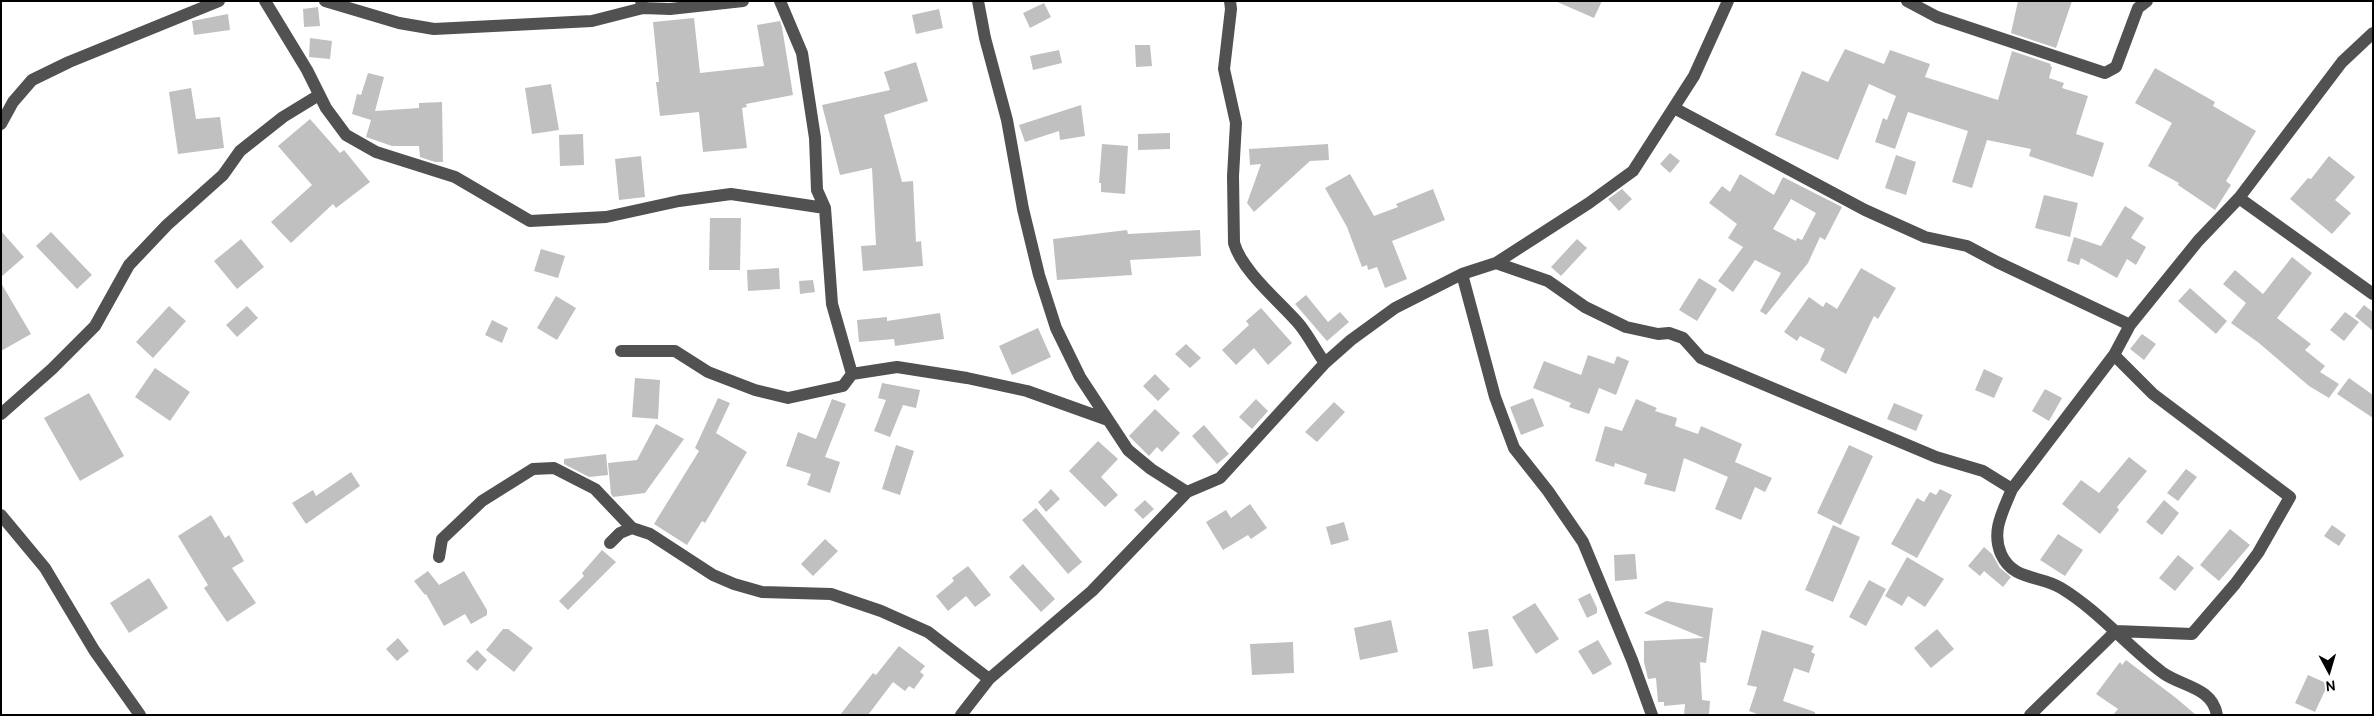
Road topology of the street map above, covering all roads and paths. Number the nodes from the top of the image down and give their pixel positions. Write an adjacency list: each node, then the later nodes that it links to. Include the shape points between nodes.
1 (218, 1): 15 (street, via 32,80 13,102)
2 (265, 1): 13 (street)
3 (325, 1): 11 (street, via 399,23 434,29 592,21)
4 (743, 1): 11 (street, via 670,9)
5 (780, 1): 17 (street, via 802,53 815,138 817,190)
6 (978, 1): 27 (street, via 1039,275 1056,328 1080,377)
7 (1230, 1): 24 (street, via 1224,69 1236,123 1234,243 1258,281 1300,326)
8 (1728, 1): 14 (street, via 1694,76)
9 (1907, 1): 10 (street, via 1938,17 2104,73 2116,67 2138,8)
10 (2147, 1)
11 (642, 4)
12 (2373, 33): 16 (street, via 2342,62)
13 (319, 95): 17 (street, via 346,135 376,152 455,177 530,221 606,217 679,201 731,194); 26 (street, via 283,117 240,151 224,175 167,225 129,265 95,326)
14 (1674, 108): 18 (street, via 1633,171); 21 (street, via 1865,210 1925,237 1967,246)
15 (1, 124)
16 (2240, 198): 20 (street); 21 (street, via 2198,241)
17 (825, 208): 25 (street, via 832,304)
18 (1496, 263): 19 (street); 28 (street, via 1548,281 1585,307 1626,328 1669,333 1683,338 1701,358 1936,458 1983,471)
19 (1462, 274): 24 (street, via 1395,308); 38 (street, via 1495,397 1514,448 1583,542)
20 (2372, 293)
21 (2130, 325): 23 (street)
22 (621, 351): 25 (street, via 675,351 708,372 755,390 788,398 843,386)
23 (2114, 355): 28 (street); 34 (street, via 2154,394 2290,497 2258,553 2192,634)
24 (1325, 363): 29 (street, via 1220,478)
25 (852, 374): 27 (street, via 897,367 968,378 1027,391)
26 (1, 414)
27 (1108, 420): 29 (street, via 1128,450)
28 (2012, 489): 34 (street, via 1996,538 2008,565 2023,576 2060,587)
29 (1187, 492): 35 (street, via 1092,591)
30 (1, 515): 36 (street, via 45,568 94,650)
31 (632, 528): 32 (street, via 620,532); 33 (street, via 595,489 554,468 533,469 482,501 442,539); 35 (street, via 650,534 713,575 734,584 762,592 831,594 881,611 928,632)
32 (610, 543)
33 (439, 556)
34 (2116, 630): 39 (street); 40 (street, via 2164,674 2207,694 2213,700)
35 (989, 680): 37 (street)
36 (140, 715)
37 (961, 715)
38 (1652, 715)
39 (2030, 715)
40 (2217, 715)

